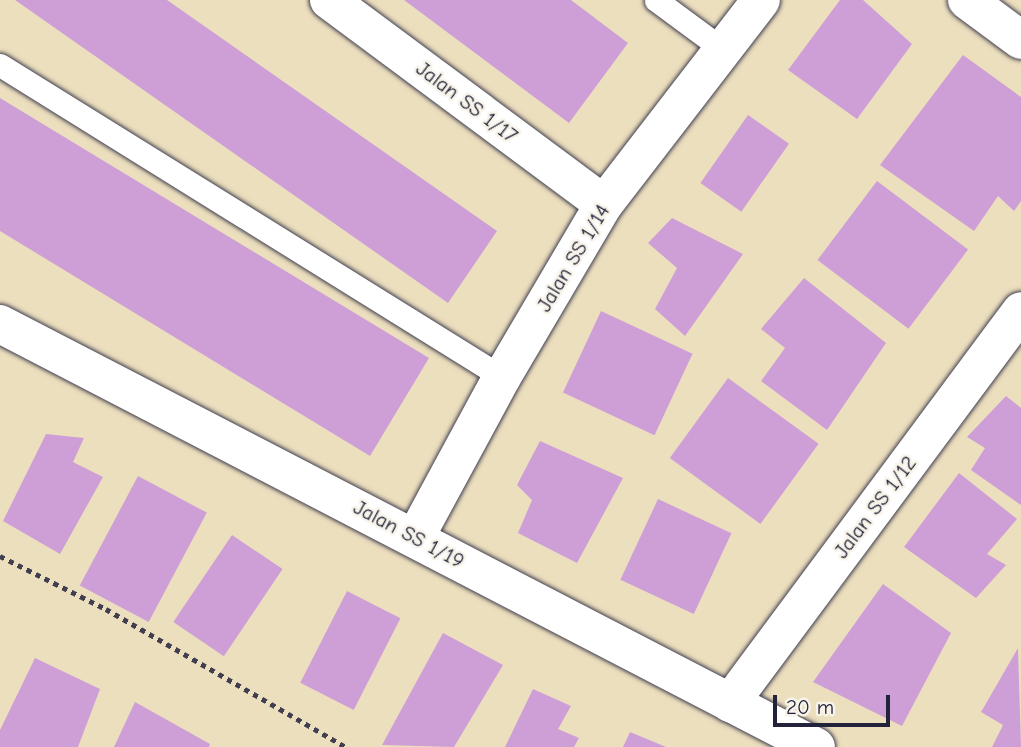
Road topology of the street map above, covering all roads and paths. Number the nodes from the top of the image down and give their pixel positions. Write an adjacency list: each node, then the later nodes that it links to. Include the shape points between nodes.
1 (329, 0): 8 (street, Jalan SS 1/17)
2 (656, 0): 6 (lane)
3 (761, 0): 6 (street, Jalan SS 1/14)
4 (967, 0): 5 (street)
5 (1021, 40)
6 (721, 48): 8 (street, Jalan SS 1/14)
7 (0, 65): 11 (lane)
8 (604, 204): 11 (street, Jalan SS 1/14)
9 (1021, 311): 14 (street, Jalan SS 1/12)
10 (0, 324): 12 (street, Jalan SS 1/19)
11 (502, 376): 12 (street, Jalan SS 1/14)
12 (416, 536): 14 (street, Jalan SS 1/19)
13 (0, 556): 15 (path, via 106,609)
14 (730, 703): 16 (street, Jalan SS 1/19)
15 (346, 747)
16 (816, 747)

